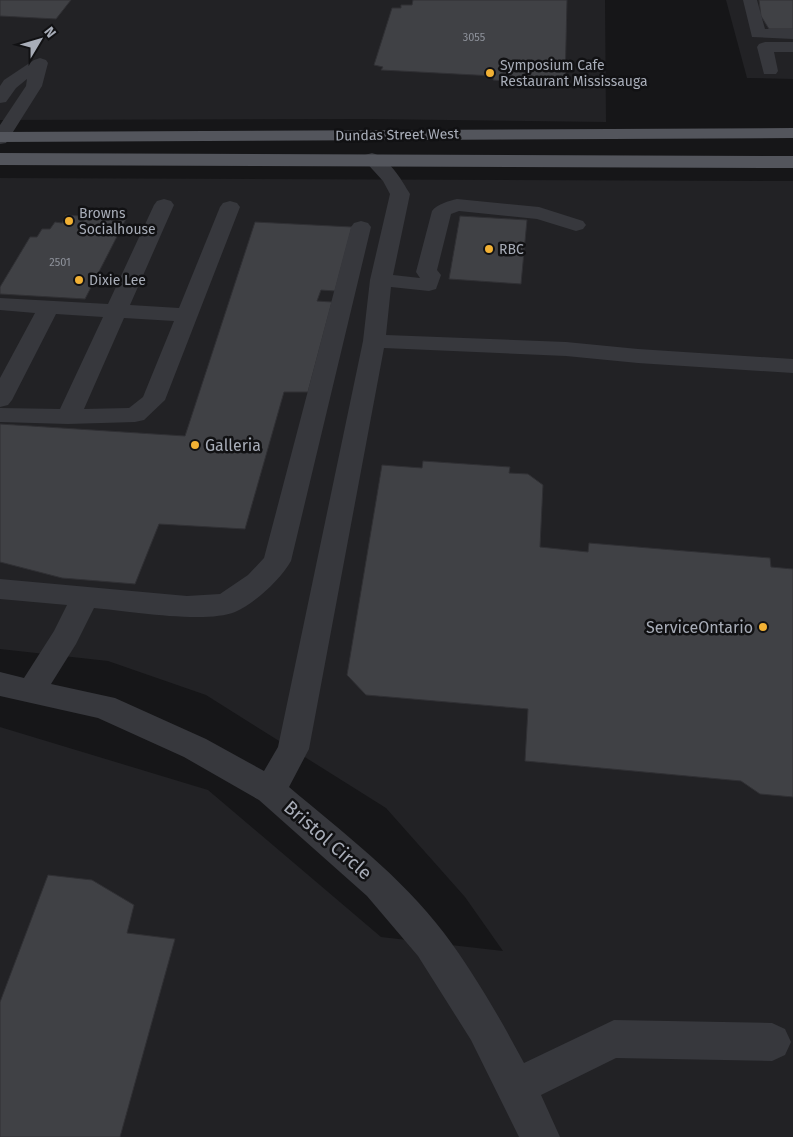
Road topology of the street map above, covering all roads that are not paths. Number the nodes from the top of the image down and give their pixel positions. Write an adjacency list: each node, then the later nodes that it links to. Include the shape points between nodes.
1 (750, 0): 2 (street, via 758,34)
2 (793, 34)
3 (793, 47): 4 (street, via 765,47)
4 (770, 71)
5 (0, 98): 7 (street, via 10,84 40,62 34,86)
6 (793, 133): 7 (main road, Dundas Street West)
7 (0, 137)
8 (0, 159): 9 (main road, Dundas Street West)
9 (372, 159): 10 (main road, Dundas Street West); 15 (street, via 391,178 400,194)
10 (793, 162)
11 (164, 205): 18 (street)
12 (230, 208): 19 (street)
13 (576, 225): 15 (street, via 539,213 457,206 442,211 426,272 431,275 429,285)
14 (361, 227): 26 (street, via 277,561 258,582 226,604 187,606)
15 (381, 280): 20 (street)
16 (0, 304): 17 (street)
17 (49, 307): 18 (street); 22 (street)
18 (117, 310): 19 (street); 24 (street)
19 (188, 315): 24 (street, via 153,400 144,408 135,414)
20 (374, 341): 21 (street, via 566,349); 28 (street, via 293,749)
21 (793, 366)
22 (0, 400)
23 (0, 415): 24 (street)
24 (68, 417)
25 (0, 589): 26 (street)
26 (86, 596): 27 (street, via 66,636)
27 (16, 688): 28 (street, Bristol Circle, via 104,707 195,748)
28 (270, 790): 30 (street, Bristol Circle, via 378,885 431,944 484,1027)
29 (772, 1042): 30 (street, via 614,1039)
30 (516, 1087): 31 (street, Bristol Circle)
31 (540, 1137)

